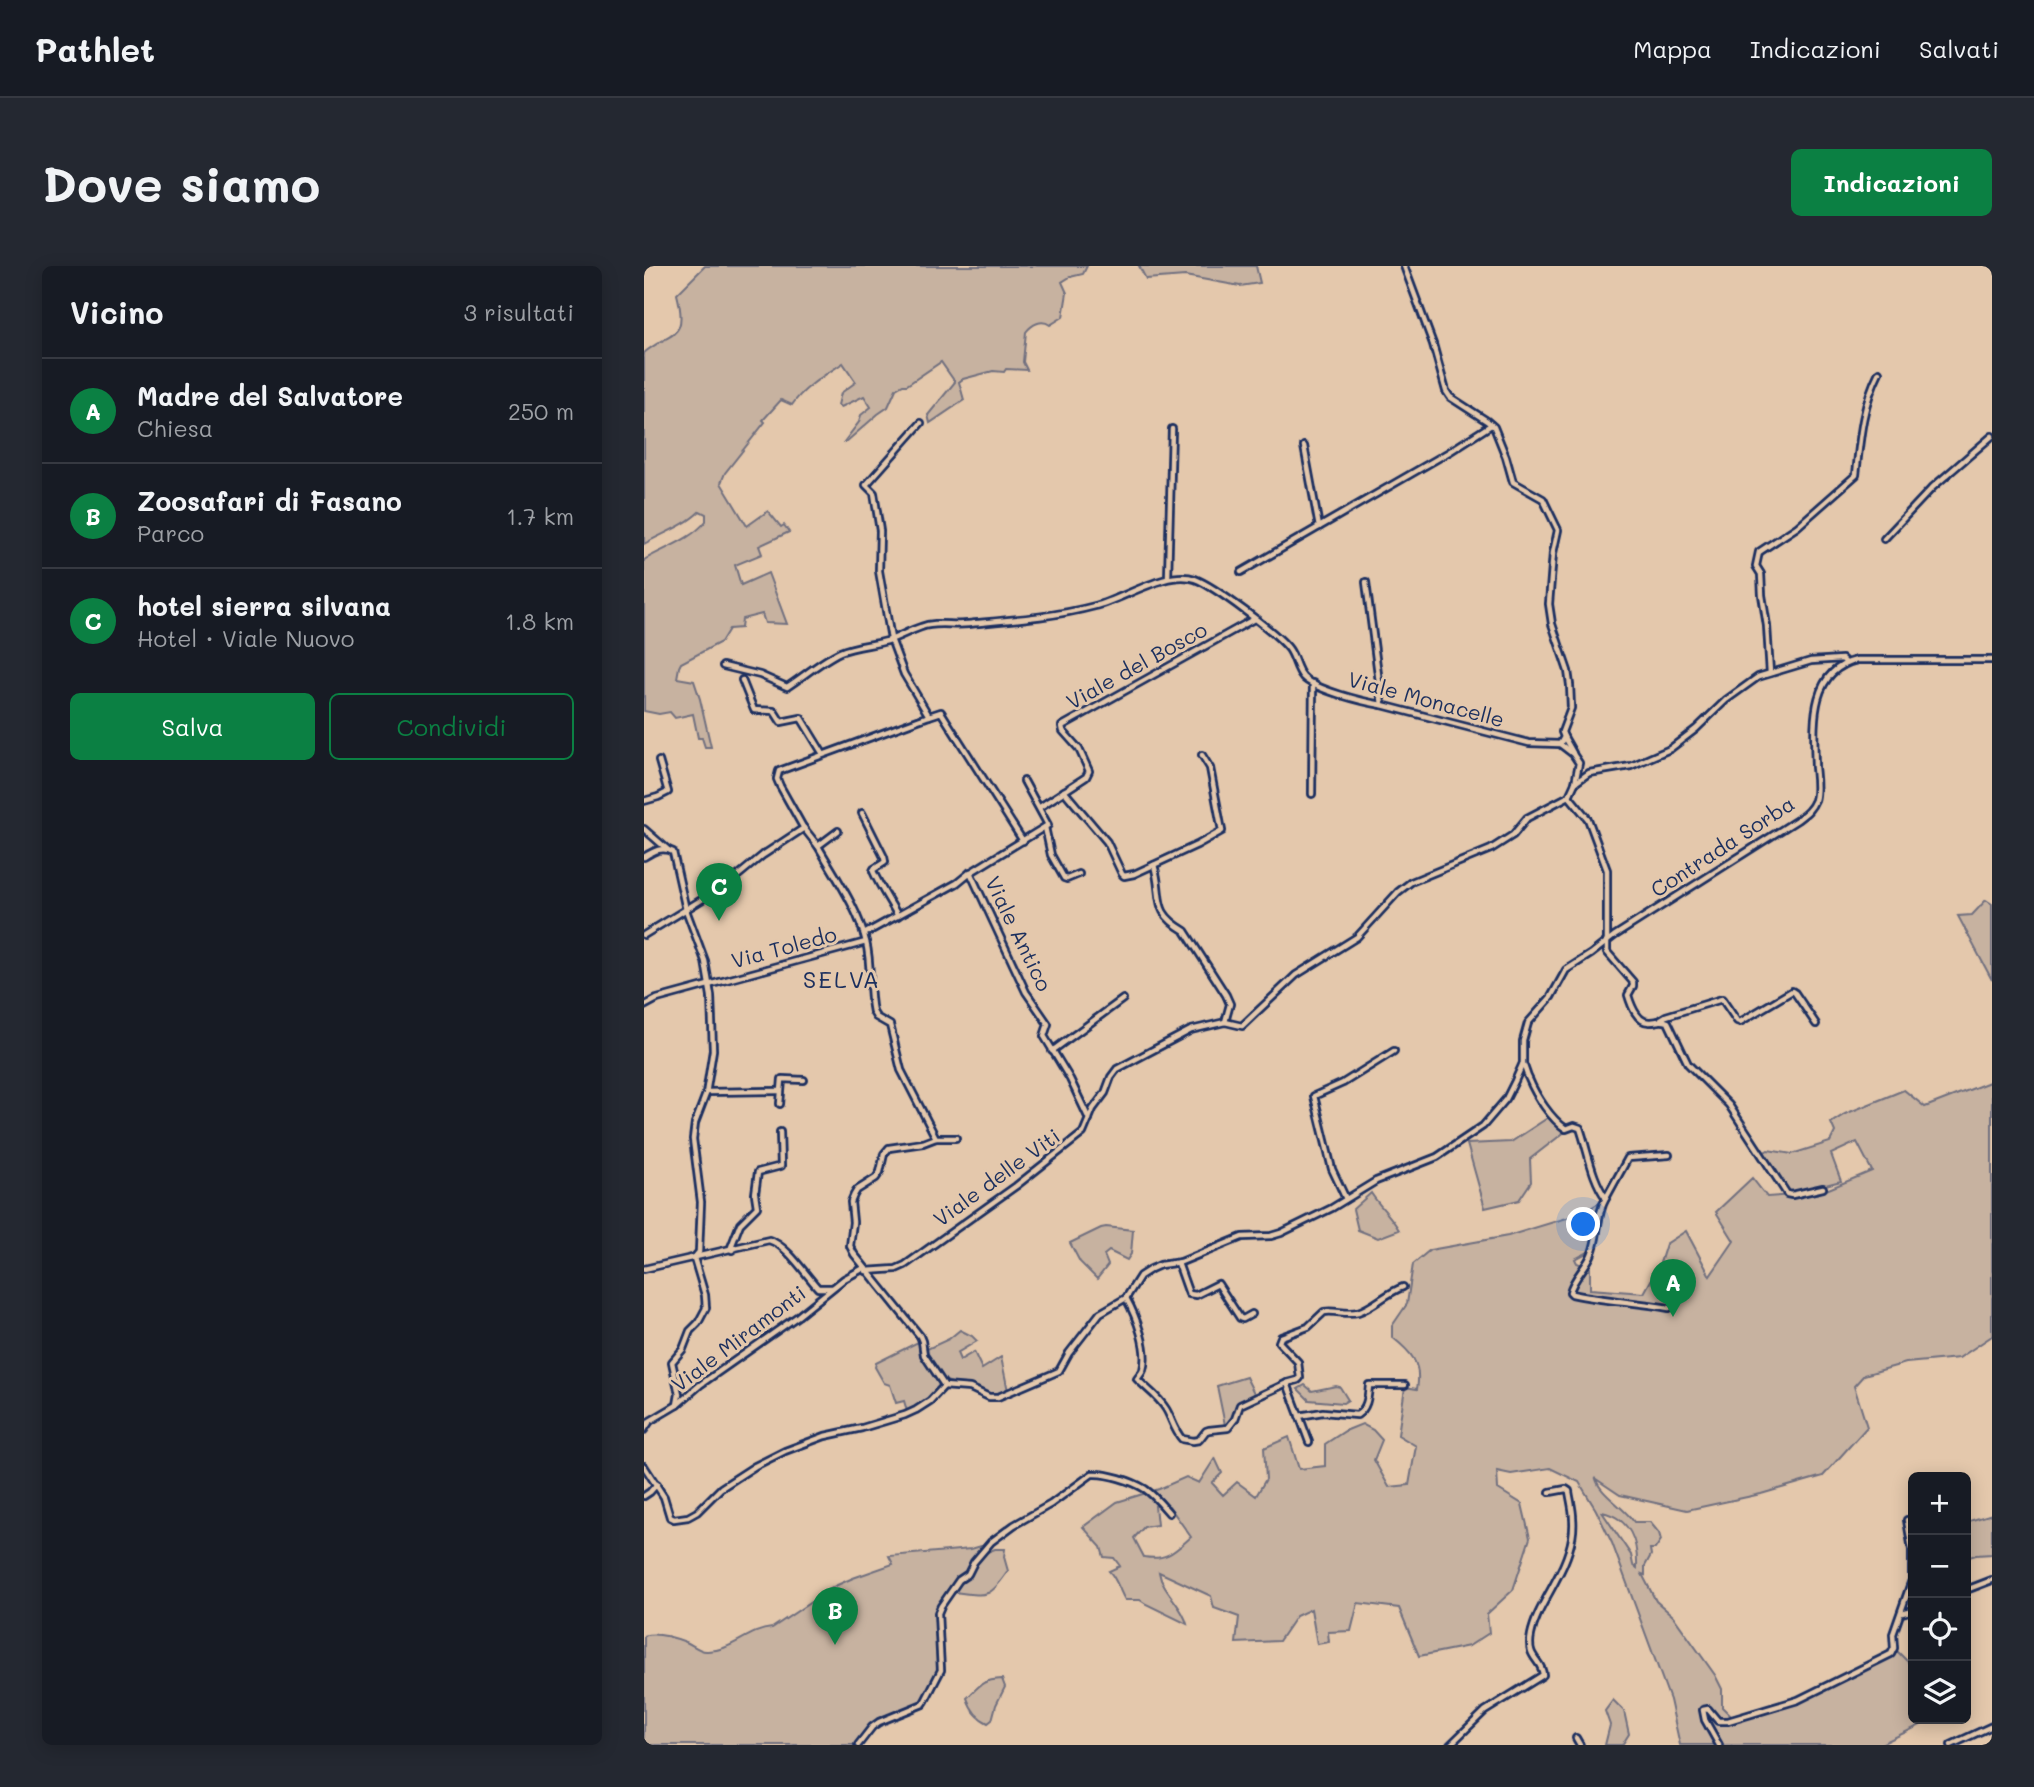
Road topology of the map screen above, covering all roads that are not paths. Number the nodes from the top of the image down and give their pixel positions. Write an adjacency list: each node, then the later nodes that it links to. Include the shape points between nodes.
1 (1404, 266): 4 (street, via 1446,391)
2 (1878, 372): 18 (street, via 1863,412 1856,475 1797,527 1759,552 1756,566 1761,575)
3 (921, 423): 14 (street, via 866,485 874,493 880,531 879,570)
4 (1491, 425): 8 (street); 23 (street, via 1513,482 1543,499 1558,530 1549,604 1570,685 1571,708)
5 (1172, 429): 11 (street)
6 (1992, 436): 9 (street, via 1933,487)
7 (1304, 446): 8 (street)
8 (1319, 527): 10 (street)
9 (1884, 539)
10 (1241, 572)
11 (1168, 578): 13 (street, via 1196,580); 14 (street, via 1099,605 1001,620 928,625)
12 (1366, 582): 21 (street)
13 (1254, 619): 20 (street, via 1288,647 1302,676); 33 (street, Viale del Bosco, via 1062,726 1089,771)
14 (891, 639): 17 (street, via 840,652 787,687); 22 (street, via 904,674)
15 (1992, 660): 16 (street)
16 (1845, 663): 18 (street, via 1842,659 1811,661); 54 (street, Contrada Sorba, via 1825,682 1817,703 1816,794 1810,809)
17 (723, 666)
18 (1770, 673): 30 (street, via 1726,700 1670,749 1631,766)
19 (743, 680): 25 (street, via 754,710 774,711 781,722 801,718)
20 (1313, 683): 21 (street, Viale Monacelle); 34 (street)
21 (1382, 705): 24 (street, Viale Monacelle, via 1529,743)
22 (929, 716): 25 (street); 43 (street, via 941,712)
23 (1564, 737): 24 (street); 27 (street)
24 (1560, 744): 27 (street)
25 (823, 754): 40 (street, via 777,774)
26 (1202, 754): 47 (street, via 1210,768 1222,831)
27 (1573, 754): 29 (street)
28 (659, 761): 36 (street, via 668,792)
29 (1579, 763): 30 (street); 32 (street)
30 (1589, 773): 32 (street)
31 (1024, 780): 37 (street)
32 (1575, 783): 35 (street)
33 (1064, 791): 37 (street, Viale del Bosco); 47 (street, via 1102,836 1125,876)
34 (1312, 794)
35 (1569, 796): 54 (street, via 1588,819 1607,870); 60 (street, Viale delle Viti, via 1527,818 1513,835 1491,849 1410,882 1357,937 1296,975 1246,1024)
36 (644, 801)
37 (1040, 807): 39 (street, via 1049,823)
38 (862, 813): 51 (street, via 885,862 873,872)
39 (1045, 827): 43 (street); 49 (street, via 1051,855 1064,878)
40 (804, 828): 44 (street); 50 (street)
41 (644, 829): 45 (street)
42 (838, 831): 44 (street)
43 (1023, 841): 48 (street)
44 (818, 846): 52 (street)
45 (667, 850): 46 (street); 50 (street, via 673,852)
46 (644, 857)
47 (1154, 865): 60 (street, via 1163,912 1185,931 1226,995 1230,1004)
48 (970, 872): 51 (street); 62 (street, Viale Antico, via 1026,992 1048,1024 1044,1036)
49 (1079, 874)
50 (686, 910): 53 (street); 56 (street)
51 (898, 916): 52 (street)
52 (864, 934): 55 (street)
53 (644, 935)
54 (1607, 940): 59 (street, via 1607,952 1633,982 1628,995 1639,1018 1648,1023); 64 (street, via 1566,970 1551,997 1528,1023)
55 (866, 942): 56 (street, Via Toledo); 73 (street, via 873,1012 890,1025 901,1070)
56 (710, 985): 58 (street, Via Toledo); 69 (street, via 713,1050)
57 (1122, 999): 62 (street)
58 (644, 1006)
59 (1661, 1019): 61 (street, via 1722,999 1740,1022 1792,991); 76 (street, via 1668,1022 1688,1064 1729,1105 1787,1194)
60 (1225, 1022): 71 (street, Viale delle Viti, via 1191,1030 1117,1069)
61 (1816, 1024)
62 (1052, 1051): 71 (street, Viale Antico)
63 (1394, 1051): 78 (street, via 1314,1096 1332,1169)
64 (1523, 1063): 65 (street); 67 (street)
65 (1528, 1078): 67 (street); 77 (street, via 1560,1125 1580,1128 1594,1180)
66 (804, 1080): 68 (street, via 782,1079)
67 (1515, 1082): 78 (street, via 1483,1126 1437,1157 1376,1181)
68 (780, 1091): 69 (street); 70 (street)
69 (707, 1092): 80 (street, via 693,1139 701,1202 699,1252)
70 (780, 1104)
71 (1089, 1119): 82 (street, Viale delle Viti, via 1083,1133 1061,1151 905,1265)
72 (780, 1132): 79 (street, via 781,1166 758,1172 757,1207 740,1224)
73 (936, 1138): 74 (street); 82 (street, via 889,1148 876,1178 854,1195 850,1246)
74 (956, 1138)
75 (1669, 1155): 77 (street, via 1628,1158)
76 (1823, 1188)
77 (1606, 1198): 87 (street, via 1591,1255 1570,1292)
78 (1346, 1199): 81 (street, via 1282,1233 1242,1237)
79 (732, 1250): 80 (street); 84 (street, via 777,1242 818,1288)
80 (694, 1258): 83 (street); 92 (street, via 706,1308 672,1362)
81 (1178, 1262): 86 (street, via 1140,1276); 88 (street, via 1193,1296 1217,1284 1240,1318)
82 (864, 1268): 84 (street, Viale Miramonti); 91 (street, via 920,1336 924,1355)
83 (644, 1269)
84 (834, 1287): 92 (street, Viale Miramonti)
85 (1403, 1287): 89 (street, via 1361,1311 1324,1312 1308,1327 1281,1337 1279,1342 1298,1362 1300,1378)
86 (1126, 1298): 89 (street, via 1143,1339 1143,1370 1137,1379 1162,1403 1182,1439 1199,1440 1206,1431 1228,1428 1240,1405); 91 (street, via 1100,1313 1059,1371 998,1398 970,1388)
87 (1669, 1308)
88 (1252, 1314)
89 (1287, 1383): 93 (street)
90 (1405, 1385): 93 (street, via 1368,1385 1369,1395 1357,1415 1323,1412)
91 (944, 1386): 97 (street, via 930,1401 905,1415 785,1451 721,1488 688,1517 670,1517)
92 (677, 1405): 94 (street, Viale Miramonti, via 650,1421)
93 (1299, 1416): 95 (street)
94 (644, 1430)
95 (1309, 1442)
96 (644, 1466): 97 (street)
97 (657, 1484): 99 (street)
98 (1550, 1492): 109 (street, via 1569,1491 1574,1518 1567,1558 1531,1634 1532,1657 1543,1675 1485,1711)
99 (644, 1496)
100 (1169, 1513): 108 (street, via 1147,1490 1098,1474 1087,1476 1014,1525 986,1548 941,1606 937,1617 940,1670 923,1704 879,1722)
101 (1907, 1520): 105 (street, via 1913,1566)
102 (1992, 1580): 103 (street)
103 (1971, 1588)
104 (1908, 1611): 105 (street)
105 (1902, 1613): 111 (street, via 1893,1634 1894,1648 1886,1658 1798,1700 1728,1721 1718,1721 1708,1709 1703,1710)
106 (1992, 1726): 112 (street)
107 (1576, 1738): 110 (street)
108 (858, 1745)
109 (1450, 1745)
110 (1580, 1745)
111 (1719, 1745)
112 (1951, 1745)

